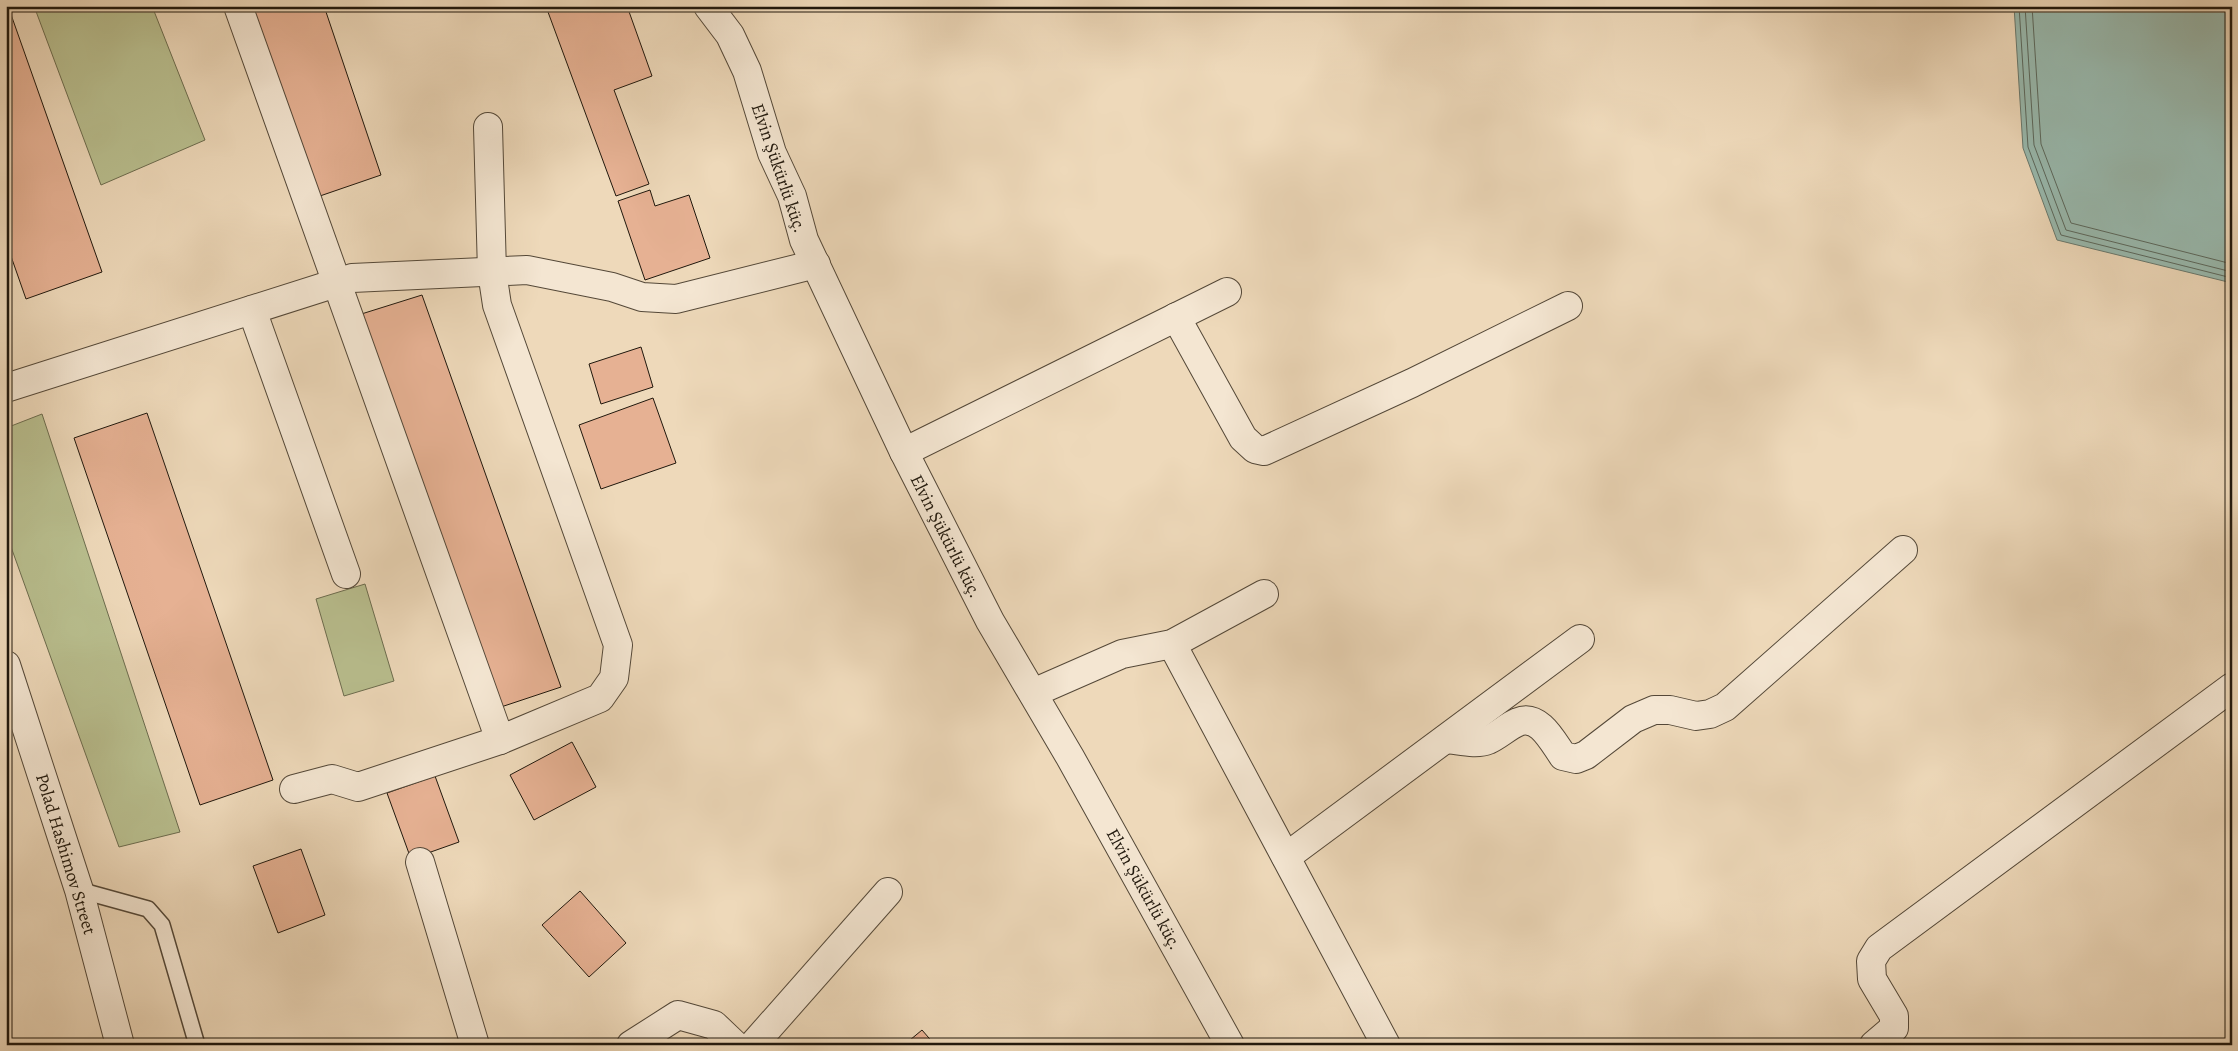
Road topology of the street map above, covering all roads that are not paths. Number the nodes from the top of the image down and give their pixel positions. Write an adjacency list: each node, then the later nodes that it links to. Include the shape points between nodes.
1 (238, 6): 6 (street)
2 (708, 6): 4 (street, Elvin Şükürlü küç., via 730,35 747,72 772,153 792,196 804,240)
3 (488, 127): 5 (street)
4 (816, 264): 5 (street, via 676,299 642,297 612,286 527,270); 12 (street, Elvin Şükürlü küç.)
5 (492, 272): 6 (street, via 352,278); 22 (street, via 497,305 618,645 614,678 600,698)
6 (336, 283): 9 (street); 22 (street)
7 (1227, 292): 10 (street)
8 (1568, 306): 10 (street, via 1264,451 1251,447 1243,438)
9 (252, 310): 11 (street); 14 (street)
10 (1176, 317): 12 (street)
11 (6, 388)
12 (904, 452): 20 (street, Elvin Şükürlü küç., via 990,621)
13 (1903, 550): 21 (street, via 1724,707 1710,714 1696,716 1654,710 1633,719 1576,759 1563,756 1540,724 1531,720 1520,721 1487,741)
14 (346, 574)
15 (1264, 594): 17 (street)
16 (1580, 639): 21 (street)
17 (1172, 644): 20 (street, via 1122,654); 24 (street)
18 (6, 665): 26 (street, Polad Hashimov Street)
19 (2232, 687): 36 (street, via 1879,948 1871,961 1872,979 1894,1016 1894,1028)
20 (1033, 693): 34 (street, Elvin Şükürlü küç.)
21 (1446, 739): 24 (street)
22 (500, 740): 23 (street, via 358,787 332,779)
23 (294, 789)
24 (1286, 857): 35 (street)
25 (420, 862): 30 (street)
26 (79, 890): 28 (street, Polad Hashimov Street); 29 (lane, via 148,909 162,925)
27 (888, 892): 33 (street)
28 (120, 1045)
29 (197, 1045)
30 (475, 1045)
31 (632, 1045): 32 (street, via 678,1015 714,1025)
32 (735, 1045)
33 (753, 1045)
34 (1230, 1045)
35 (1386, 1045)
36 (1874, 1045)

